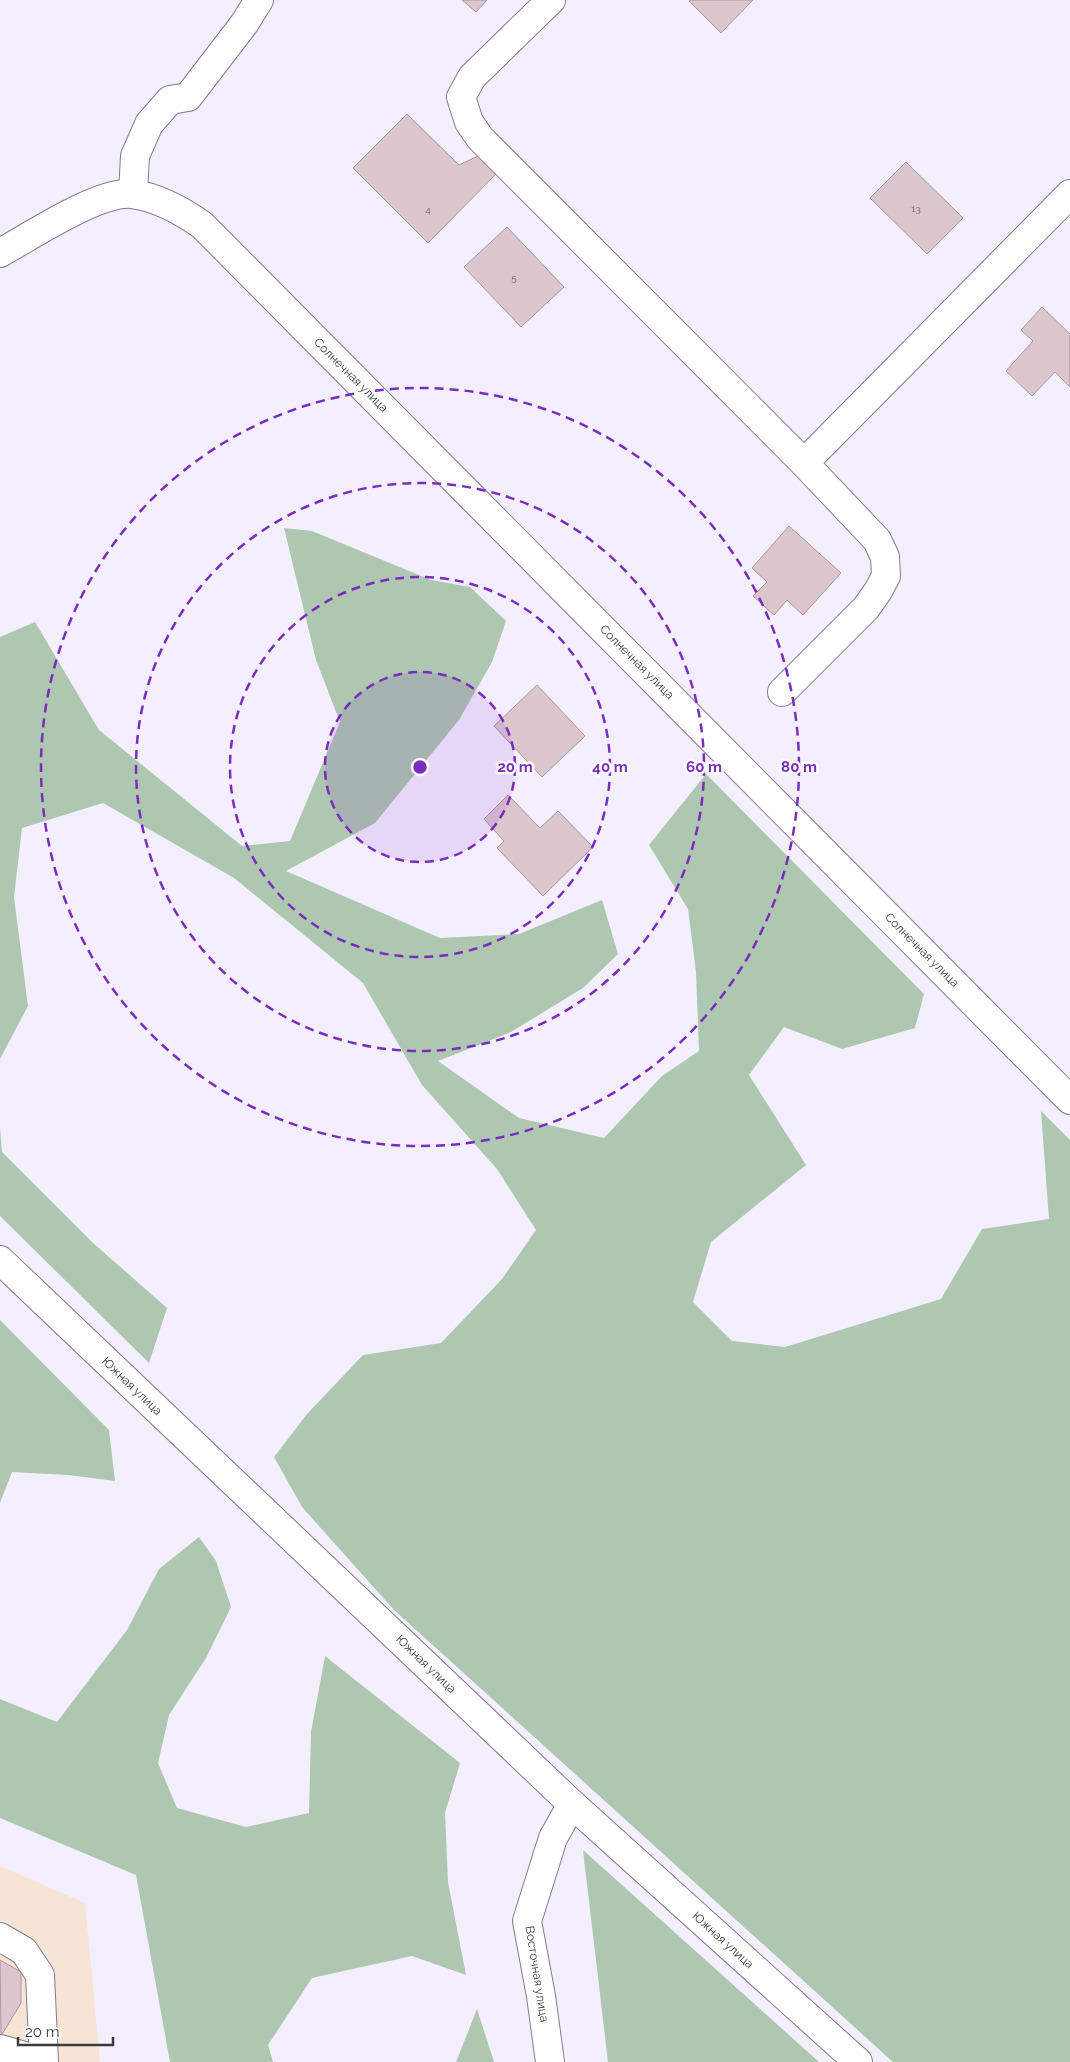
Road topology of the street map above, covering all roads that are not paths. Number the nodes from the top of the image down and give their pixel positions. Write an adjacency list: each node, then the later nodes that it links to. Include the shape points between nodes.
1 (259, 0): 3 (street, via 188,97 170,100 149,124 135,156)
2 (551, 0): 6 (street, via 472,77 461,97 469,122 480,138)
3 (133, 194): 5 (street, via 91,203); 8 (street, Солнечная улица, via 173,207 202,225)
4 (1070, 194): 6 (street)
5 (0, 253)
6 (804, 463): 7 (street, via 877,540 886,556 886,576 866,608)
7 (782, 692)
8 (1070, 1100)
9 (0, 1260): 10 (street, Южная улица)
10 (572, 1804): 14 (street, Восточная улица, via 553,1838 527,1921); 15 (street, Южная улица)
11 (0, 1937): 13 (street, via 24,1951 40,1975)
12 (0, 2049): 13 (street)
13 (44, 2062)
14 (550, 2062)
15 (858, 2062)

